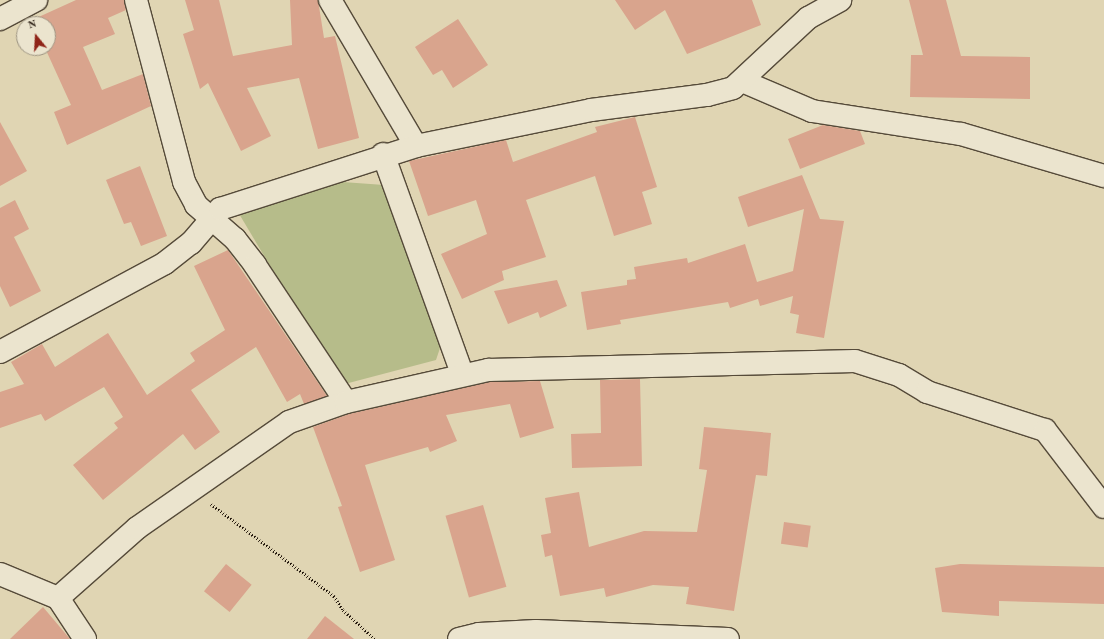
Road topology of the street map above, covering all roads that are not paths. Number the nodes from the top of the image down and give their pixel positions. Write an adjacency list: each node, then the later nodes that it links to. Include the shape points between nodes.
1 (36, 0): 5 (street)
2 (136, 0): 10 (street, via 184,182 196,205)
3 (330, 0): 7 (street)
4 (840, 0): 6 (street, via 808,18)
5 (0, 19)
6 (742, 81): 7 (street, via 707,95 591,110); 9 (street, via 812,111 962,134)
7 (416, 146): 8 (street)
8 (383, 154): 10 (street, via 220,209); 12 (street)
9 (1104, 176)
10 (209, 220): 11 (street, via 192,243 164,263); 13 (street, via 235,239 255,265)
11 (0, 352)
12 (462, 374): 13 (street); 14 (street, via 856,361 899,375 927,392 1046,430)
13 (346, 402): 16 (street, via 289,422 137,528)
14 (1104, 507)
15 (0, 574): 16 (street)
16 (58, 598): 18 (street)
17 (538, 635): 19 (street); 20 (street)
18 (85, 639)
19 (459, 639)
20 (728, 639)

